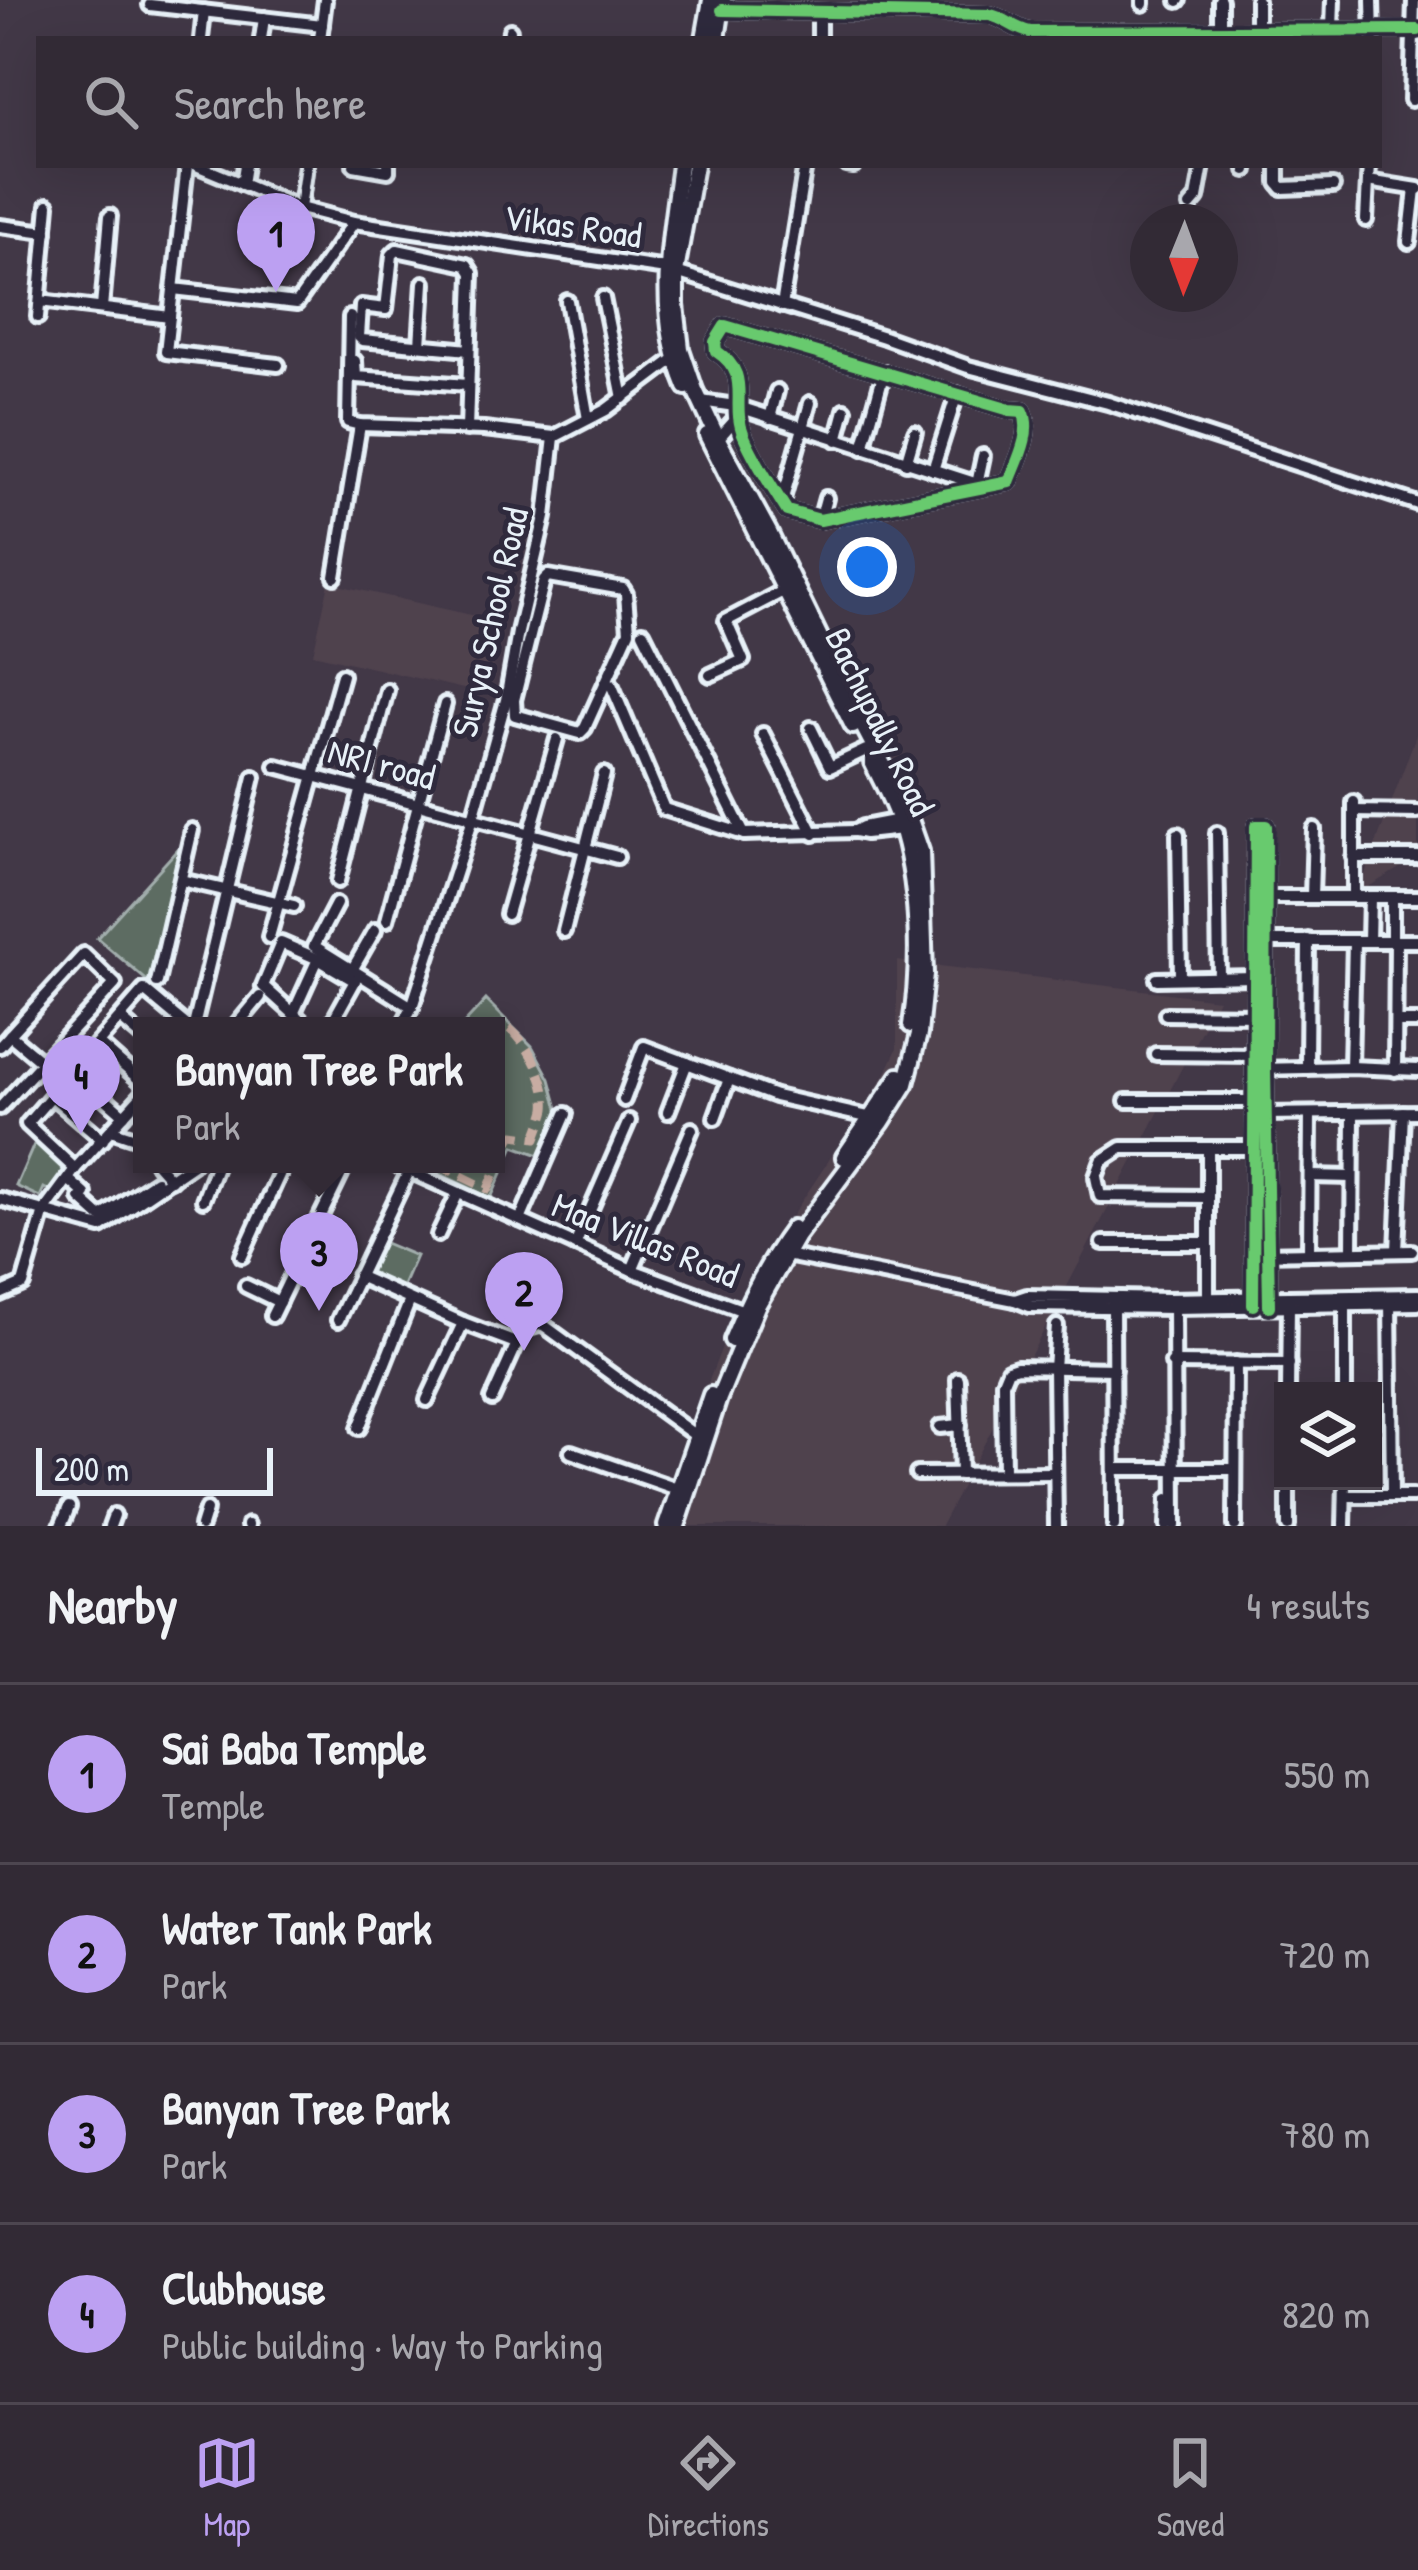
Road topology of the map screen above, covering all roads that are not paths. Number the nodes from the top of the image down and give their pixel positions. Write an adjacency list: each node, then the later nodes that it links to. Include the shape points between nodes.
1 (325, 0): 16 (street)
2 (1220, 0): 17 (street)
3 (1257, 0): 19 (street)
4 (1333, 0): 14 (street)
5 (1372, 0): 18 (street)
6 (1414, 0): 15 (street)
7 (719, 3): 9 (street); 22 (main road); 23 (main road)
8 (150, 4): 11 (street)
9 (798, 6): 12 (street)
10 (855, 6): 12 (street); 25 (street, via 990,15)
11 (205, 11): 13 (street); 20 (street)
12 (819, 14): 24 (street)
13 (264, 18): 16 (street); 21 (street)
14 (1333, 29): 18 (street); 19 (street)
15 (1415, 30): 18 (street); 28 (street)
16 (321, 32)
17 (1220, 32): 19 (street); 27 (street)
18 (1374, 33)
19 (1250, 34)
20 (201, 36)
21 (261, 36)
22 (705, 36)
23 (717, 36)
24 (819, 36)
25 (1052, 36): 26 (street)
26 (1104, 36): 27 (street)
27 (1153, 36)
28 (1411, 100)
29 (191, 168): 54 (street)
30 (199, 168): 40 (street, Vikas Road)
31 (245, 168): 40 (street)
32 (306, 168): 45 (street)
33 (680, 168): 52 (main road)
34 (694, 168): 52 (main road)
35 (805, 168): 58 (street)
36 (1202, 168): 43 (street)
37 (1278, 168): 41 (street, via 1282,188)
38 (1369, 168): 39 (street)
39 (1368, 181): 42 (street); 47 (street)
40 (242, 184): 45 (street, Vikas Road)
41 (1334, 186)
42 (1417, 189): 51 (street)
43 (1192, 204)
44 (48, 205): 50 (street)
45 (300, 208): 48 (street, Vikas Road)
46 (110, 216): 59 (street)
47 (1366, 220)
48 (354, 222): 52 (street, Vikas Road); 54 (street, via 297,303)
49 (0, 226): 50 (street)
50 (46, 232): 56 (street)
51 (1409, 242)
52 (671, 270): 58 (street, Vikas Road); 66 (main road, Bachupally Road); 73 (main road, Bachupally Road, via 681,349)
53 (424, 284): 63 (street)
54 (173, 289): 60 (street)
55 (603, 298): 72 (street)
56 (40, 301): 59 (street); 61 (street)
57 (567, 301): 78 (street)
58 (782, 306): 95 (street, Vikas Road)
59 (102, 308): 60 (street)
60 (170, 316): 67 (street, via 166,352)
61 (38, 317)
62 (350, 317): 79 (street, via 348,422)
63 (420, 345): 64 (street); 64 (street, via 358,337 361,306 386,308 397,250 467,265)
64 (470, 350): 69 (street)
65 (455, 355): 69 (street, via 358,345 354,373)
66 (674, 359): 72 (street); 90 (main road, Bachupally Road)
67 (278, 365)
68 (884, 372): 71 (street); 75 (street, via 725,326 716,351 739,379); 86 (street)
69 (468, 385): 80 (street)
70 (777, 391): 77 (street)
71 (957, 394): 89 (street); 91 (street, via 1028,418 1010,482)
72 (623, 398): 78 (street)
73 (700, 401): 75 (street); 84 (main road, Bachupally Road)
74 (810, 403): 81 (street)
75 (737, 406): 77 (street); 84 (street); 94 (street, via 744,437)
76 (845, 410): 85 (street)
77 (770, 418): 81 (street)
78 (588, 419): 83 (street)
79 (360, 425): 80 (street); 98 (street)
80 (467, 429): 83 (street)
81 (803, 430): 85 (street); 94 (street)
82 (915, 432): 88 (street)
83 (554, 437): 99 (street, Surya School Road)
84 (718, 439): 90 (main road, Bachupally Road)
85 (837, 440): 86 (street)
86 (863, 448): 88 (street)
87 (983, 456): 91 (street)
88 (906, 463): 89 (street)
89 (933, 470): 91 (street)
90 (736, 483): 100 (main road, Bachupally Road); 240 (main road, Bachupally Road, via 906,808 920,848 924,904 922,1010 907,1084)
91 (980, 485): 96 (street)
92 (866, 495): 96 (street)
93 (826, 498): 97 (street)
94 (782, 502): 97 (street)
95 (1418, 504)
96 (861, 512): 97 (street)
97 (820, 520)
98 (335, 578)
99 (535, 587): 101 (street, Surya School Road); 103 (street); 108 (street, via 548,576 623,590 629,631 580,733 518,718)
100 (784, 590): 105 (street, via 726,621 743,660); 113 (main road, Bachupally Road)
101 (518, 632): 103 (street); 108 (street, Surya School Road)
102 (644, 632): 128 (street)
103 (532, 635): 108 (street)
104 (342, 675): 117 (street)
105 (710, 675)
106 (610, 684): 128 (street, via 664,809)
107 (387, 689): 118 (street)
108 (510, 700): 121 (street, Surya School Road)
109 (446, 704): 119 (street)
110 (811, 728): 113 (street, via 830,767)
111 (763, 734): 129 (street)
112 (557, 739): 127 (street)
113 (866, 749): 122 (main road, Bachupally Road)
114 (276, 766): 117 (street, NRI road)
115 (604, 774): 131 (street)
116 (254, 776): 137 (street)
117 (315, 776): 118 (street, NRI road); 144 (street)
118 (362, 789): 119 (street, NRI road); 136 (street)
119 (418, 804): 121 (street, NRI road); 148 (street)
120 (1418, 812): 133 (street, via 1354,807)
121 (473, 818): 127 (street, NRI road); 166 (street, Surya School Road)
122 (900, 824): 129 (street); 208 (main road, Bachupally Road, via 913,880 913,1014 898,1080)
123 (1261, 826): 138 (street)
124 (1314, 829): 139 (street)
125 (192, 830): 135 (street)
126 (1217, 832): 162 (street)
127 (530, 834): 131 (street, NRI road); 147 (street)
128 (744, 834): 129 (street)
129 (814, 834)
130 (1178, 834): 161 (street)
131 (586, 849): 132 (street, NRI road); 150 (street)
132 (616, 857)
133 (1353, 857): 134 (street); 140 (street)
134 (1418, 857)
135 (181, 880): 137 (street); 164 (street)
136 (338, 881)
137 (227, 890): 144 (street); 170 (street)
138 (1261, 897): 139 (street); 152 (street)
139 (1312, 897): 140 (street)
140 (1354, 897): 141 (street)
141 (1370, 897): 142 (street); 155 (street)
142 (1392, 897): 143 (street); 156 (street)
143 (1418, 897)
144 (277, 902): 146 (street); 151 (street)
145 (336, 904): 159 (street, via 314,946)
146 (294, 906)
147 (507, 914)
148 (387, 920)
149 (375, 930): 159 (street)
150 (564, 931)
151 (269, 937)
152 (1261, 940): 153 (street); 160 (street); 168 (street)
153 (1307, 940): 154 (street); 188 (street)
154 (1354, 940): 155 (street); 187 (street)
155 (1369, 940): 156 (street)
156 (1394, 941): 157 (street); 177 (street)
157 (1418, 941)
158 (318, 959): 172 (street, via 281,943 263,986); 173 (street); 174 (street, via 355,981)
159 (352, 970): 166 (street)
160 (1255, 977): 162 (street); 168 (street)
161 (1180, 978): 162 (street); 163 (street)
162 (1219, 978)
163 (1157, 979)
164 (157, 982)
165 (260, 997): 171 (street)
166 (412, 1007): 175 (street, Surya School Road)
167 (1166, 1014): 168 (street)
168 (1260, 1015): 186 (street)
169 (181, 1017): 176 (street, via 144,990)
170 (193, 1017)
171 (243, 1017)
172 (291, 1017)
173 (297, 1017)
174 (335, 1017)
175 (407, 1017)
176 (121, 1019): 179 (street); 181 (street)
177 (1397, 1022): 178 (street); 189 (street)
178 (1418, 1022)
179 (133, 1029)
180 (10, 1035): 182 (street); 184 (street); 184 (street, via 84,954 116,984)
181 (99, 1044): 191 (street); 192 (street)
182 (0, 1046)
183 (1156, 1054): 186 (street)
184 (42, 1062): 198 (street)
185 (687, 1063): 193 (street); 195 (street, via 644,1047); 200 (street)
186 (1258, 1064): 188 (street); 199 (street)
187 (1351, 1067): 188 (street); 189 (street)
188 (1307, 1068)
189 (1395, 1070): 190 (street)
190 (1418, 1070)
191 (74, 1071): 194 (street); 206 (street)
192 (133, 1074)
193 (729, 1078): 207 (street); 208 (street)
194 (52, 1096): 211 (street); 221 (street, via 27,1124)
195 (624, 1100)
196 (1126, 1101): 199 (street)
197 (133, 1105): 206 (street)
198 (0, 1108)
199 (1258, 1110): 205 (street); 213 (street); 239 (street)
200 (668, 1112)
201 (1403, 1112): 202 (street); 203 (street); 235 (street)
202 (1418, 1112)
203 (1353, 1113): 205 (street); 223 (street)
204 (566, 1114): 229 (street)
205 (1310, 1114): 222 (street)
206 (124, 1115): 211 (street)
207 (715, 1118)
208 (872, 1118): 258 (main road, Bachupally Road, via 776,1251)
209 (629, 1121): 233 (street)
210 (692, 1129): 242 (street)
211 (107, 1135): 212 (street); 221 (street)
212 (133, 1138)
213 (1254, 1148): 214 (street); 238 (street)
214 (1208, 1149): 225 (street); 225 (street, via 1122,1148 1102,1161 1096,1186 1100,1196)
215 (164, 1173): 221 (street, via 101,1217 80,1198); 228 (street, via 101,1227)
216 (214, 1173): 227 (street)
217 (280, 1173): 241 (street)
218 (342, 1173): 254 (street)
219 (401, 1173): 243 (street)
220 (416, 1173): 224 (street, Maa Villas Road)
221 (71, 1174): 228 (street)
222 (1310, 1176): 223 (street); 237 (street)
223 (1352, 1177): 234 (street)
224 (458, 1192): 229 (street, Maa Villas Road); 230 (street)
225 (1208, 1197): 232 (street)
226 (0, 1199): 228 (street)
227 (203, 1200)
228 (44, 1210): 245 (street, via 23,1284)
229 (520, 1220): 233 (street, Maa Villas Road)
230 (438, 1235)
231 (1103, 1243): 232 (street)
232 (1208, 1243): 247 (street)
233 (575, 1245): 242 (street, Maa Villas Road)
234 (1352, 1251): 235 (street); 237 (street)
235 (1397, 1251): 236 (street)
236 (1412, 1251)
237 (1309, 1252): 239 (street)
238 (1252, 1254): 239 (street); 251 (street)
239 (1268, 1254): 252 (street)
240 (786, 1255): 255 (street, via 1015,1300); 297 (main road, Bachupally Road, via 734,1358)
241 (242, 1256)
242 (632, 1270): 258 (street, Maa Villas Road)
243 (358, 1276): 248 (street); 260 (street)
244 (246, 1286): 254 (street)
245 (0, 1294)
246 (1418, 1295): 250 (street)
247 (1208, 1298): 251 (street); 256 (street)
248 (410, 1300): 261 (street); 276 (street)
249 (1345, 1300): 250 (street); 253 (street); 271 (street)
250 (1390, 1300): 257 (street); 290 (street)
251 (1254, 1301): 252 (street); 256 (street)
252 (1270, 1301): 253 (street)
253 (1288, 1301): 266 (street)
254 (279, 1302): 259 (street)
255 (1113, 1302): 256 (street); 268 (street)
256 (1170, 1304): 264 (street)
257 (1418, 1304)
258 (744, 1312): 277 (main road, Bachupally Road)
259 (272, 1316)
260 (338, 1320)
261 (463, 1323): 263 (street); 272 (street)
262 (1057, 1326): 267 (street)
263 (515, 1343): 273 (street); 277 (street, via 523,1330 542,1324)
264 (1171, 1363): 265 (street); 281 (street)
265 (1235, 1363): 266 (street); 280 (street)
266 (1288, 1364): 270 (street)
267 (1054, 1368): 268 (street); 282 (street, via 1017,1367 1005,1375); 283 (street)
268 (1114, 1369): 279 (street)
269 (958, 1378): 274 (street)
270 (1288, 1382)
271 (1346, 1382)
272 (428, 1400)
273 (492, 1400)
274 (960, 1425): 275 (street); 285 (street)
275 (940, 1427)
276 (358, 1428)
277 (696, 1436): 286 (main road, Bachupally Road)
278 (571, 1452): 286 (street)
279 (1114, 1469): 281 (street); 299 (street)
280 (1235, 1469): 281 (street); 301 (street)
281 (1171, 1470): 300 (street)
282 (1004, 1473): 283 (street); 285 (street)
283 (1055, 1473): 298 (street)
284 (917, 1474): 285 (street)
285 (961, 1474)
286 (677, 1490): 296 (main road, Bachupally Road)
287 (1288, 1490): 302 (street)
288 (1346, 1490): 289 (street)
289 (1346, 1496): 290 (street); 303 (street)
290 (1392, 1496): 291 (street)
291 (1413, 1496)
292 (69, 1507): 294 (street)
293 (206, 1510): 295 (street)
294 (61, 1526)
295 (201, 1526)
296 (666, 1526)
297 (677, 1526)
298 (1056, 1526)
299 (1114, 1526)
300 (1171, 1526)
301 (1235, 1526)
302 (1288, 1526)
303 (1344, 1526)

